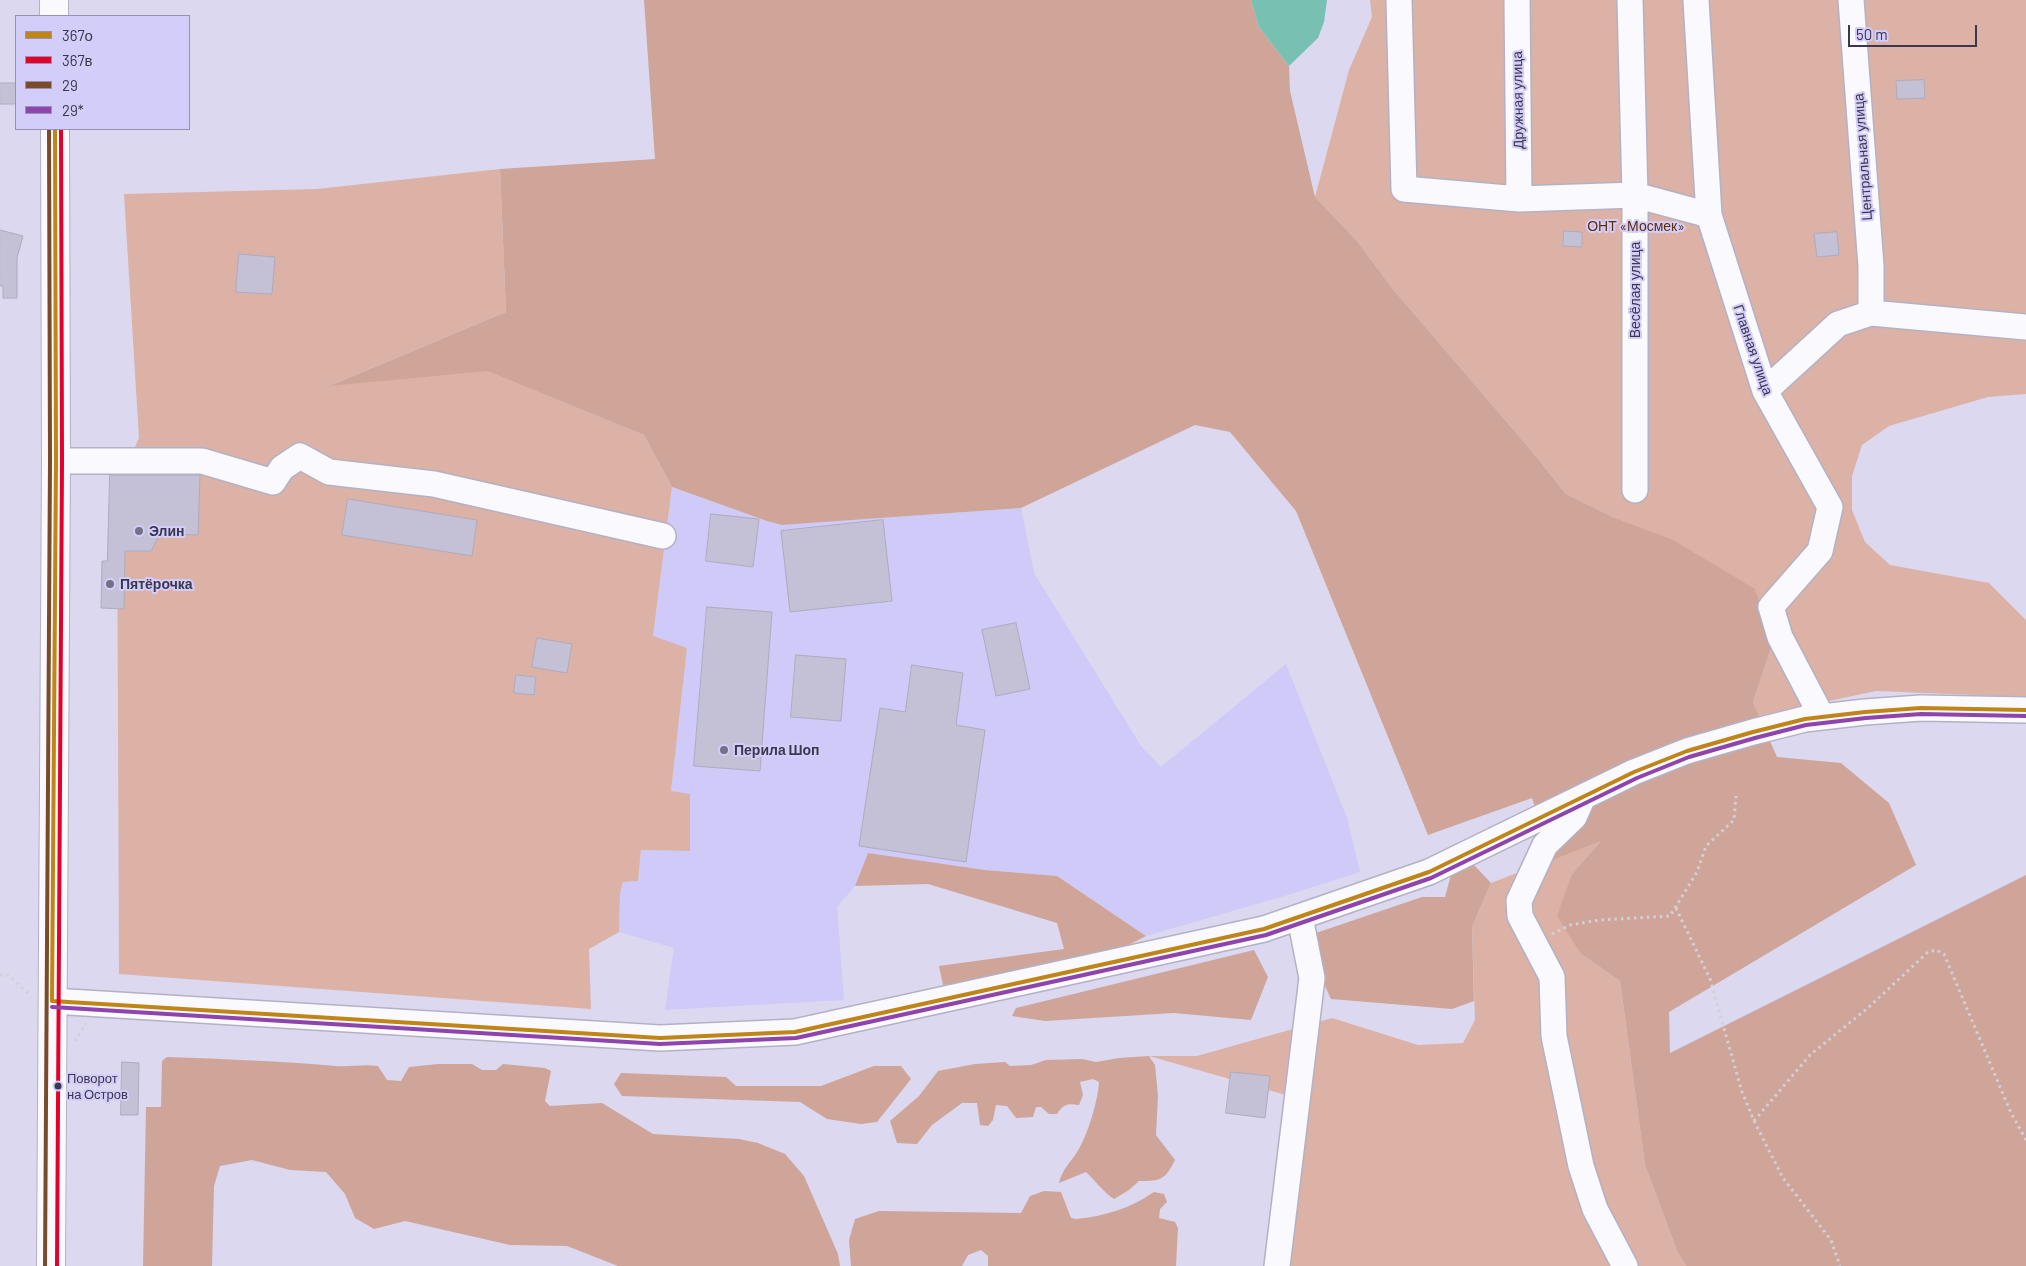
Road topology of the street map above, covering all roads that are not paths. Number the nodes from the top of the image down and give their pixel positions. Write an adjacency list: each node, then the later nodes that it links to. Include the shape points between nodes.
1 (54, 0): 7 (main road)
2 (1399, 0): 10 (street, via 1404,189)
3 (1517, 0): 10 (street, Дружная улица)
4 (1630, 0): 9 (street, Весёлая улица)
5 (1696, 0): 11 (street, Главная улица)
6 (1851, 0): 12 (street, Центральная улица)
7 (54, 15)
8 (55, 130): 15 (main road)
9 (1635, 195): 10 (street); 11 (street); 16 (street, Весёлая улица)
10 (1520, 199)
11 (1708, 215): 14 (street, Главная улица)
12 (1871, 313): 13 (street); 14 (street, via 1838,324)
13 (2026, 327)
14 (1765, 390): 19 (street, Главная улица, via 1830,507 1820,551 1771,608 1780,637)
15 (56, 461): 17 (street, via 202,461 273,482 282,468 300,456 330,472 434,484); 22 (main road)
16 (1635, 490)
17 (663, 536)
18 (2026, 710): 19 (street, via 1921,708)
19 (1822, 717): 20 (street, via 1687,751)
20 (1583, 797): 21 (street, via 1430,872); 25 (street, via 1574,817 1545,845 1519,901 1520,916 1552,977 1554,1036 1581,1166 1595,1209)
21 (1300, 917): 22 (street, via 1264,929 795,1032 660,1038); 24 (street, via 1312,978)
22 (52, 1001): 23 (main road)
23 (51, 1266)
24 (1276, 1266)
25 (1625, 1266)

